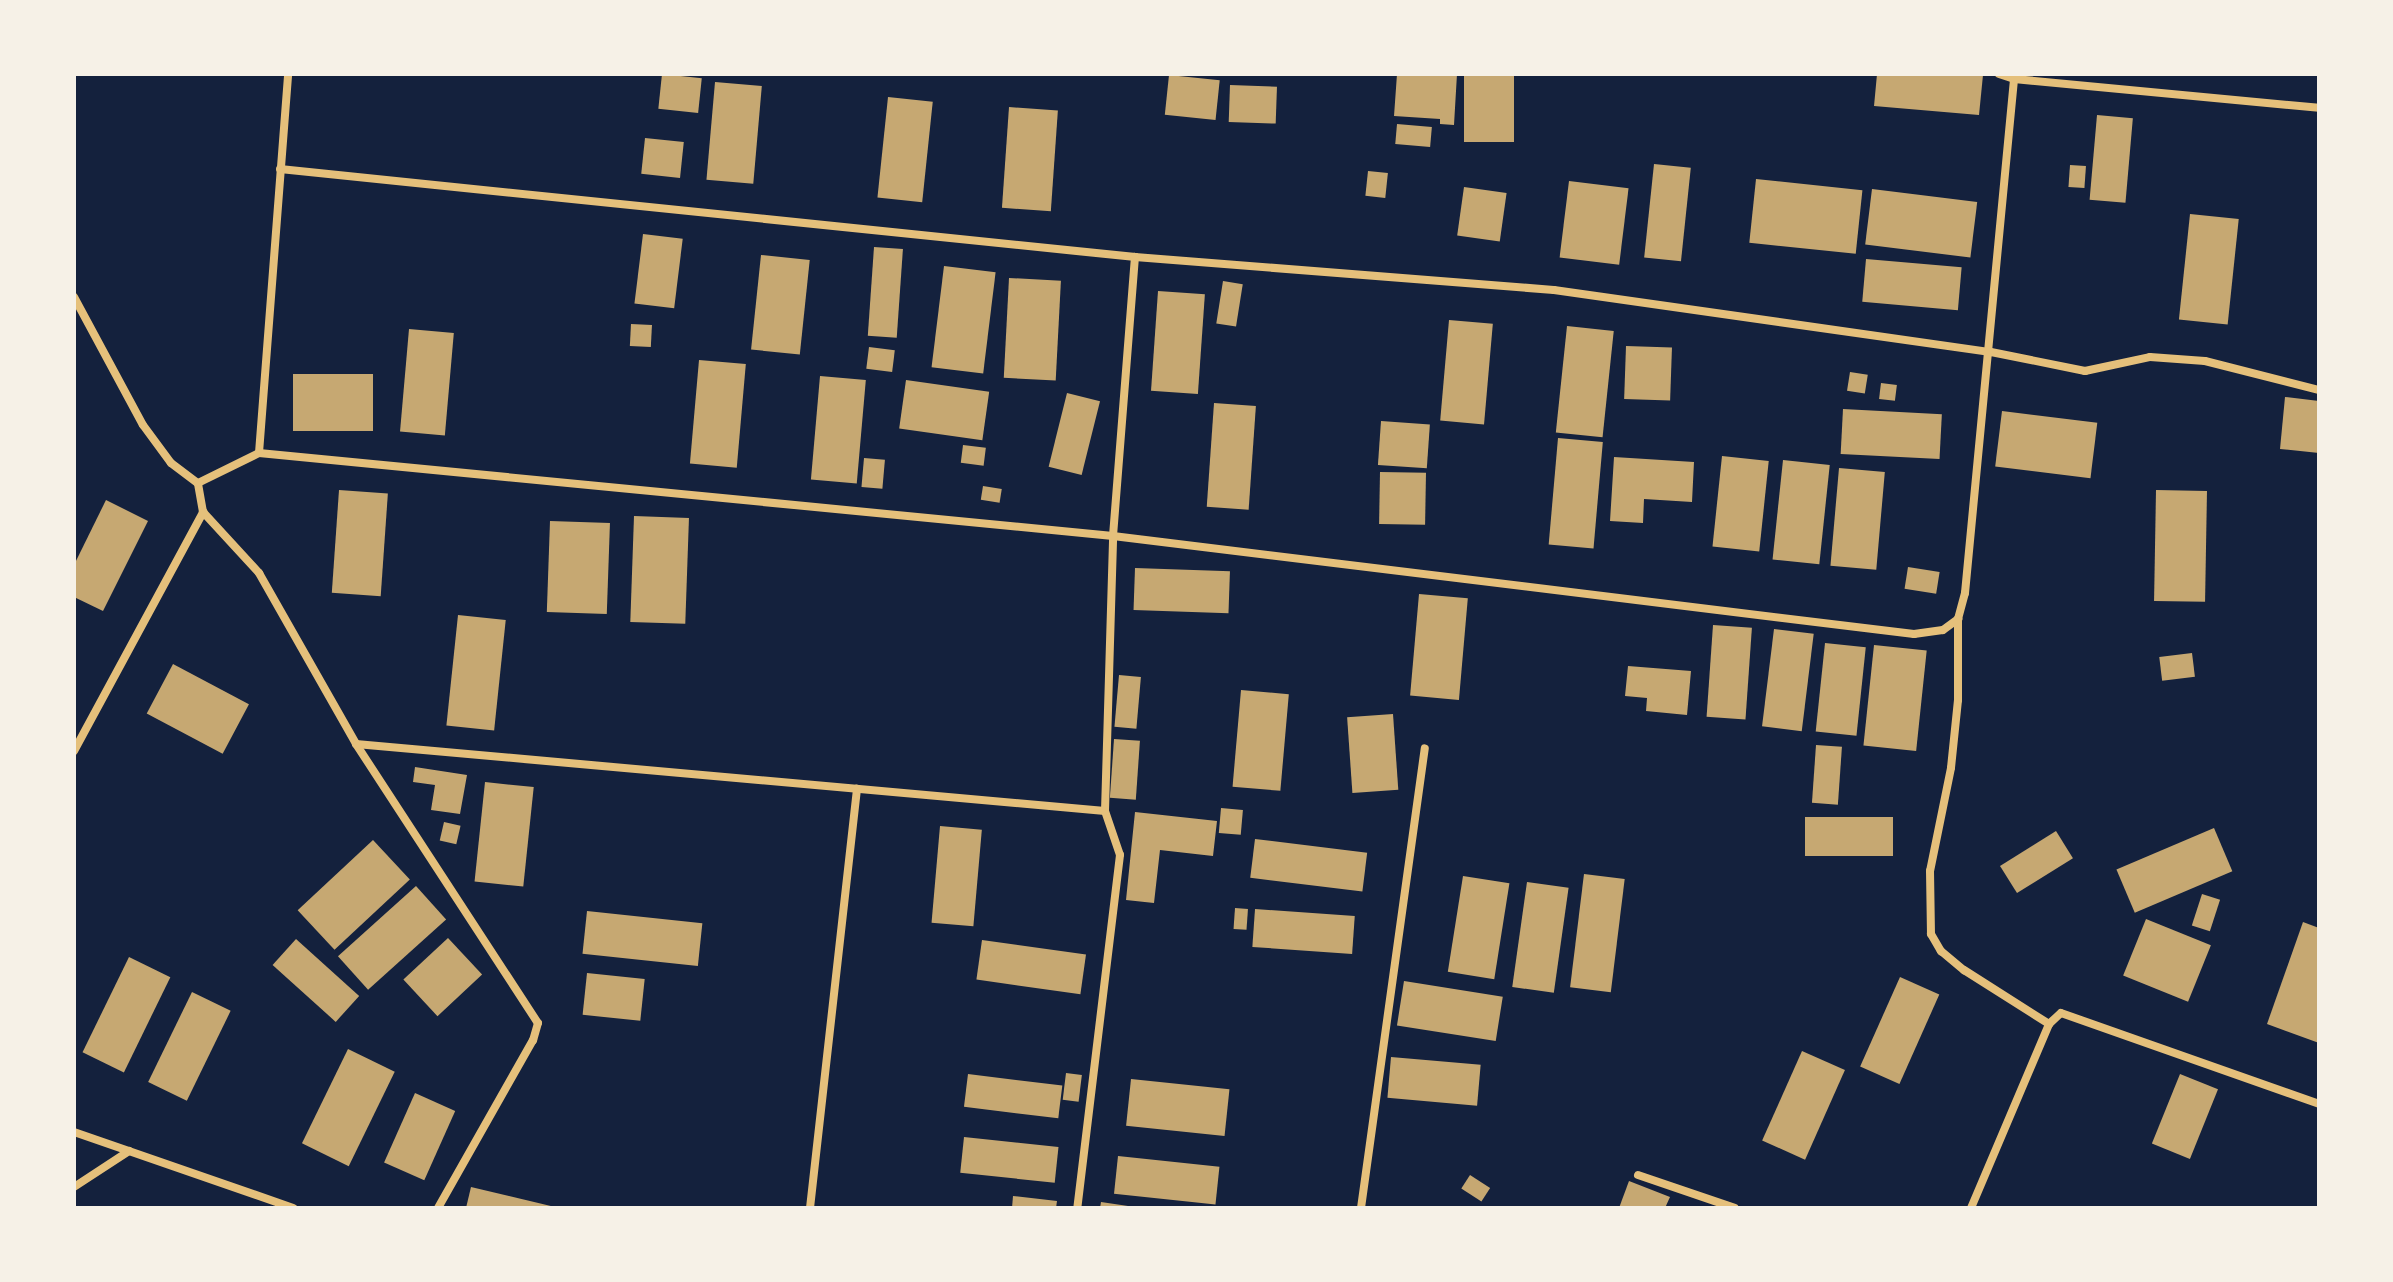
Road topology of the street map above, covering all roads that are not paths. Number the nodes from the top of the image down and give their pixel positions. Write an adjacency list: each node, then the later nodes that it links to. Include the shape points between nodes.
1 (288, 74): 5 (street)
2 (1999, 74): 3 (street)
3 (2014, 79): 4 (street); 8 (street)
4 (2319, 108)
5 (280, 169): 6 (street); 10 (street)
6 (1135, 257): 8 (street, via 1554,290); 13 (street)
7 (74, 297): 11 (street, via 143,425 171,463)
8 (1991, 352): 9 (street, via 2085,371 2150,357 2205,361); 14 (street)
9 (2319, 390)
10 (259, 453): 11 (street); 13 (street)
11 (198, 483): 12 (street)
12 (203, 512): 15 (street, via 259,573); 17 (street)
13 (1113, 536): 14 (street, via 1914,634 1943,630); 19 (street)
14 (1958, 619): 20 (street, via 1958,700 1951,768 1930,871 1931,934 1941,951 1964,970)
15 (356, 744): 18 (street); 27 (street, via 538,1023)
16 (1425, 748): 30 (street)
17 (74, 751)
18 (857, 789): 19 (street); 28 (street)
19 (1105, 811): 29 (street, via 1120,855)
20 (2049, 1024): 21 (street, via 2061,1013); 32 (street)
21 (2319, 1104)
22 (74, 1132): 23 (street)
23 (129, 1151): 25 (street); 26 (street)
24 (1638, 1175): 31 (street)
25 (74, 1187)
26 (293, 1208)
27 (438, 1208)
28 (810, 1208)
29 (1077, 1208)
30 (1361, 1208)
31 (1735, 1208)
32 (1971, 1208)

